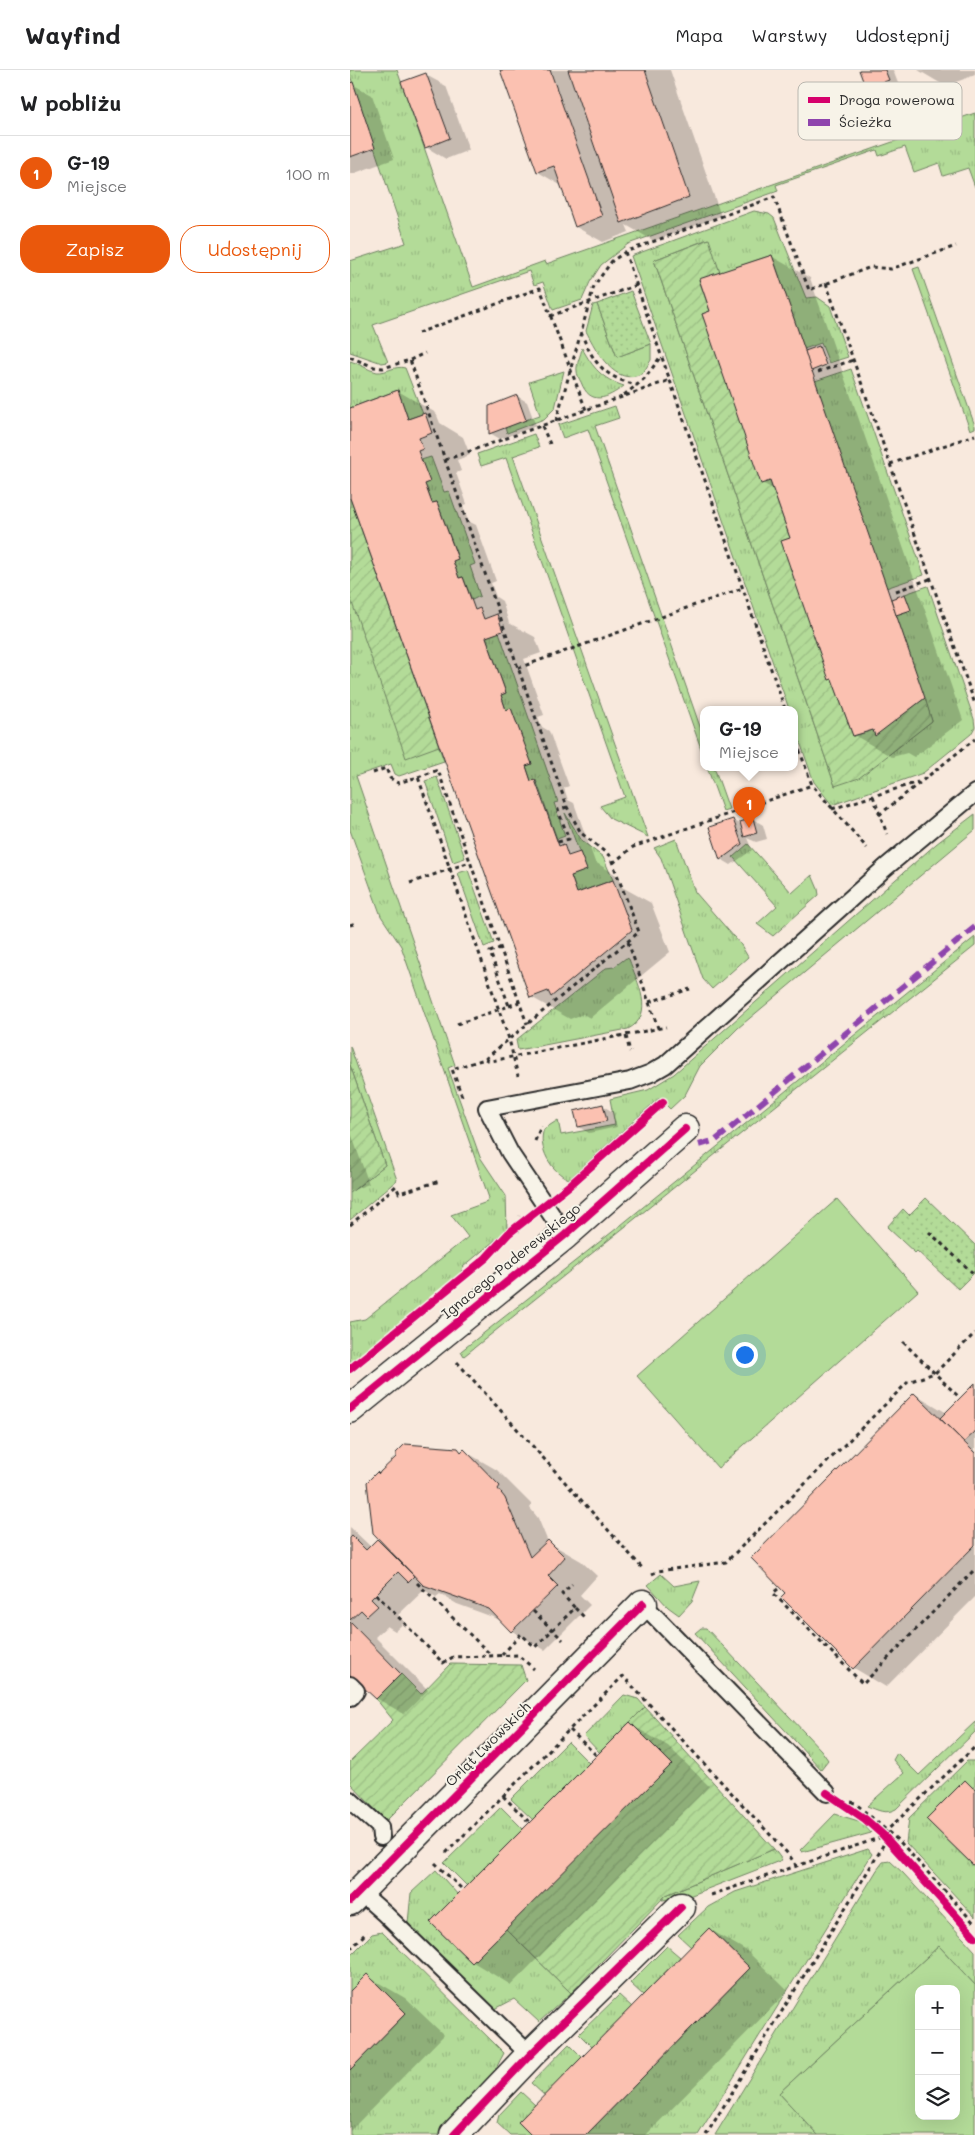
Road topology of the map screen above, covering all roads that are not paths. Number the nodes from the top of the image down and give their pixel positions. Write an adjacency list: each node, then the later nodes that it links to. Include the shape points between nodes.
1 (975, 793): 3 (lane, via 880,861 668,1062 651,1073 630,1081 487,1108 510,1153)
2 (686, 1130): 3 (street, Ignacego Paderewskiego)
3 (565, 1234): 4 (street, Ignacego Paderewskiego)
4 (350, 1409)
5 (643, 1604): 8 (lane, Orląt Lwowskich); 11 (street, Orląt Lwowskich)
6 (350, 1685): 7 (lane, via 356,1691)
7 (351, 1697)
8 (827, 1793)
9 (350, 1800): 10 (lane, via 380,1827)
10 (381, 1837)
11 (355, 1896): 13 (lane, via 385,1914)
12 (681, 1907): 13 (street)
13 (530, 2055): 14 (street)
14 (454, 2135)

